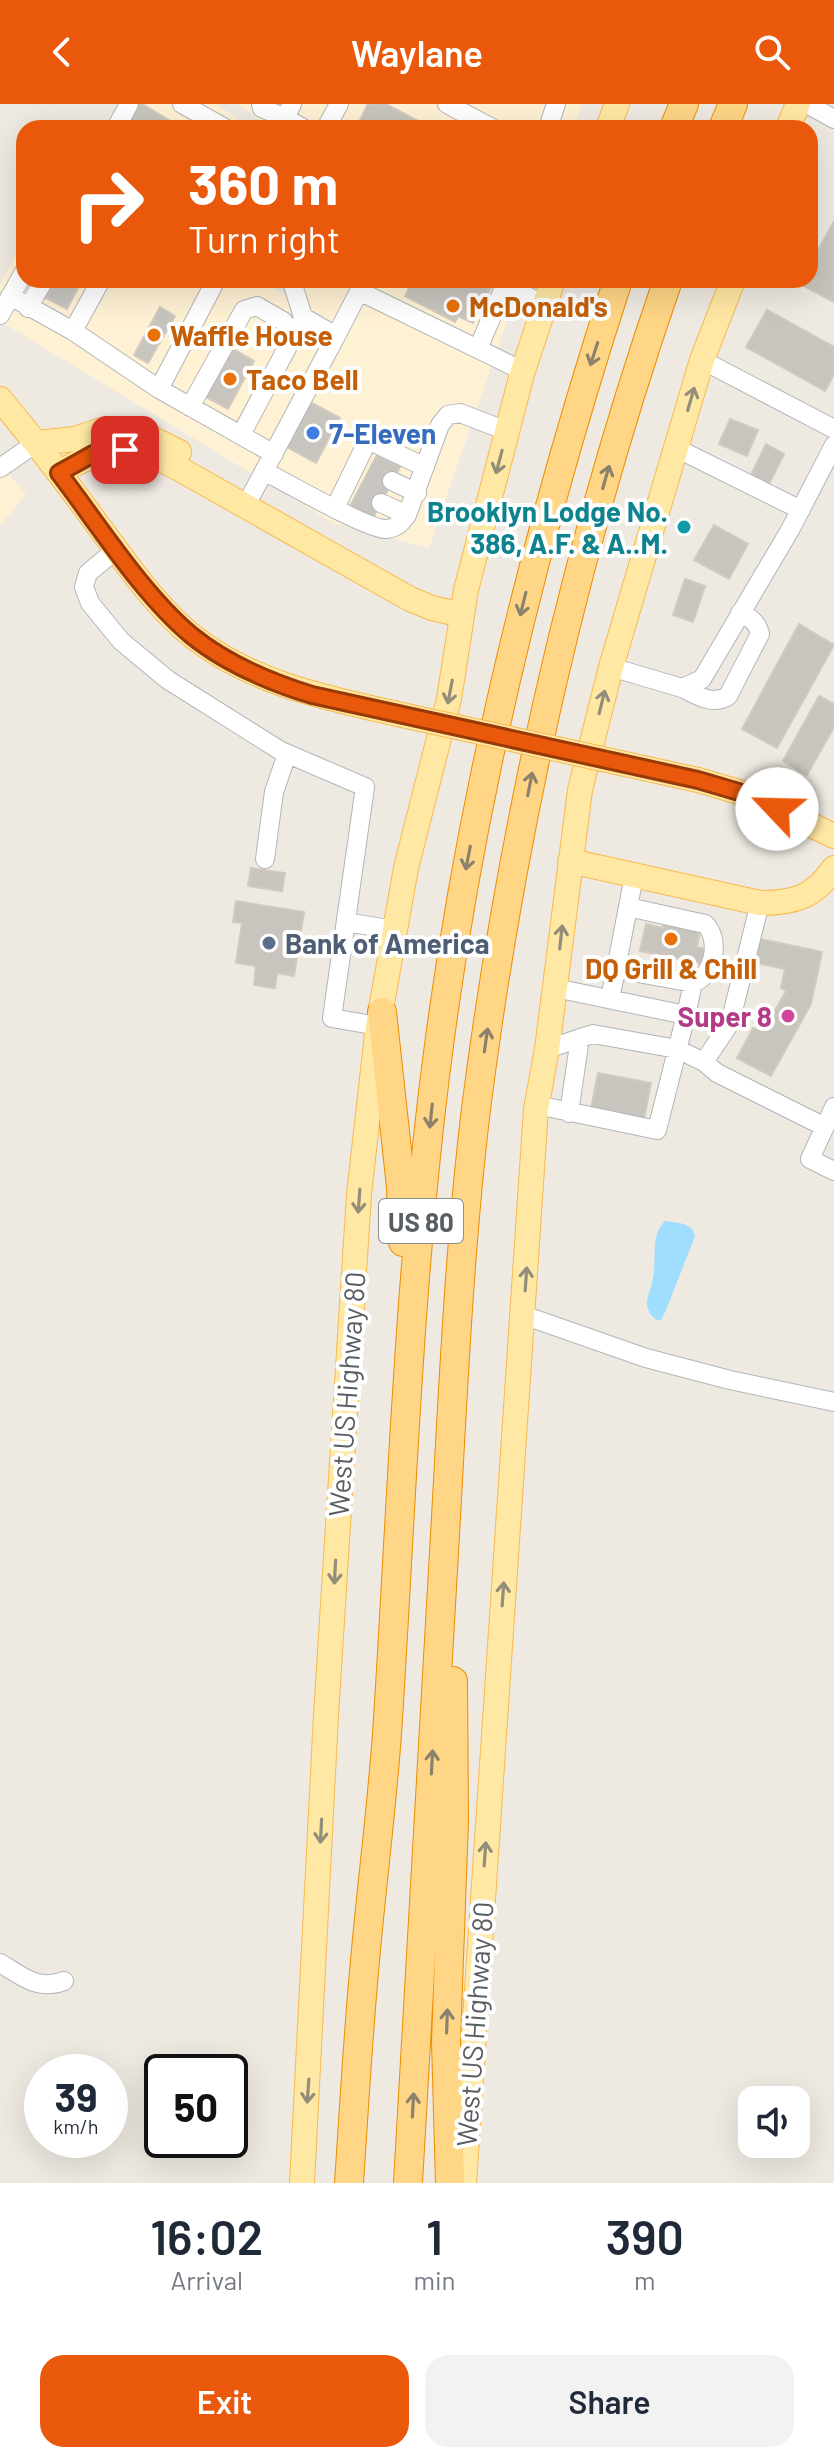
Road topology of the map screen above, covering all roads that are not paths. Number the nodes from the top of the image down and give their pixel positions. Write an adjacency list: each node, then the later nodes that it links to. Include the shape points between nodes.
1 (182, 104): 7 (street)
2 (261, 104): 5 (street)
3 (807, 104): 6 (street)
4 (455, 106): 8 (street)
5 (288, 111)
6 (834, 119)
7 (211, 120)
8 (479, 120)
9 (16, 286): 22 (street)
10 (39, 288): 24 (street)
11 (97, 288): 27 (street)
12 (212, 288): 33 (street)
13 (292, 288): 26 (street)
14 (361, 288): 29 (street)
15 (366, 288): 30 (street)
16 (504, 288): 30 (street)
17 (511, 288): 23 (street)
18 (550, 288): 23 (main road, West US Highway 80)
19 (615, 288): 84 (highway, US 80, one-way to 84, via 532,569 466,868 430,1115)
20 (665, 288): 86 (highway, US 80, one-way to 20, via 474,1129 516,854 580,569)
21 (730, 288): 31 (main road, West US Highway 80)
22 (10, 296): 24 (street); 25 (street)
23 (545, 305): 32 (main road, West US Highway 80)
24 (28, 308): 27 (street)
25 (0, 315)
26 (303, 317): 28 (street); 29 (street)
27 (73, 331): 33 (street)
28 (294, 335): 35 (street, via 283,321 257,306 244,310); 38 (street)
29 (336, 336): 42 (street)
30 (478, 349): 32 (street)
31 (702, 360): 36 (street); 41 (main road, West US Highway 80, one-way to 31)
32 (523, 371): 37 (main road, West US Highway 80)
33 (159, 389): 35 (street)
34 (0, 399): 39 (main road)
35 (190, 407): 38 (street)
36 (834, 429)
37 (507, 431): 43 (street, via 460,413 448,415); 55 (main road, West US Highway 80, one-way to 55)
38 (241, 435): 42 (street)
39 (36, 443): 44 (street); 45 (main road); 49 (main road, via 105,429 141,433 207,469)
40 (834, 445): 51 (street)
41 (676, 448): 51 (street); 56 (main road, West US Highway 80)
42 (269, 463): 49 (street); 50 (street)
43 (425, 467): 47 (street); 50 (street, via 368,440 363,467)
44 (0, 468)
45 (59, 473): 49 (main road, via 103,451 137,452); 53 (main road)
46 (392, 481): 47 (street)
47 (417, 493): 52 (street)
48 (381, 503): 52 (street)
49 (245, 507): 55 (main road, via 410,599)
50 (335, 508): 52 (street, via 384,529 399,525)
51 (801, 510): 54 (street)
52 (407, 515)
53 (116, 550): 58 (street, via 88,573 84,587 109,628 156,671); 59 (main road, bridge, via 176,621 208,646 287,687 698,780 749,795)
54 (740, 613): 57 (street, via 702,679); 57 (street, via 751,618 760,634 728,696 712,701)
55 (462, 615): 67 (main road, West US Highway 80, one-way to 67, via 449,699)
56 (611, 667): 57 (street); 61 (main road, West US Highway 80, one-way to 56, via 580,790)
57 (682, 688)
58 (287, 754): 60 (street, via 274,792); 66 (street, via 365,787)
59 (834, 836)
60 (265, 859)
61 (570, 861): 62 (main road); 70 (main road, West US Highway 80, one-way to 61)
62 (634, 876): 64 (main road); 65 (street)
63 (832, 877): 64 (main road, via 797,899)
64 (760, 903): 77 (street, via 730,1023)
65 (628, 907): 68 (street); 69 (street, via 710,929 714,948 708,972)
66 (346, 922): 67 (street); 73 (street, via 332,1018)
67 (394, 930): 73 (main road, West US Highway 80)
68 (616, 969): 69 (street); 71 (street)
69 (693, 983): 72 (street)
70 (555, 988): 71 (street); 75 (main road, West US Highway 80)
71 (610, 999): 72 (street)
72 (686, 1015): 76 (street)
73 (380, 1019): 84 (highway, via 404,1218 400,1320); 89 (main road, West US Highway 80, one-way to 89, via 358,1207)
74 (580, 1038): 75 (street); 76 (street, via 593,1034); 80 (street)
75 (547, 1049): 78 (main road, West US Highway 80)
76 (677, 1049): 77 (street); 80 (street, via 657,1130)
77 (704, 1062): 81 (street)
78 (537, 1105): 80 (street); 83 (main road, West US Highway 80, one-way to 78)
79 (834, 1107): 81 (street)
80 (569, 1113)
81 (823, 1126): 82 (street, via 810,1159)
82 (834, 1171)
83 (523, 1315): 85 (street, via 646,1358); 93 (main road, West US Highway 80, one-way to 83)
84 (407, 1402): 90 (highway, US 80, via 387,1736)
85 (834, 1402)
86 (450, 1444): 91 (highway, US 80, one-way to 86); 92 (highway, one-way to 86)
87 (0, 1963): 88 (street, via 41,1985)
88 (64, 1981)
89 (302, 2183)
90 (349, 2183)
91 (408, 2183)
92 (450, 2183)
93 (464, 2183)

